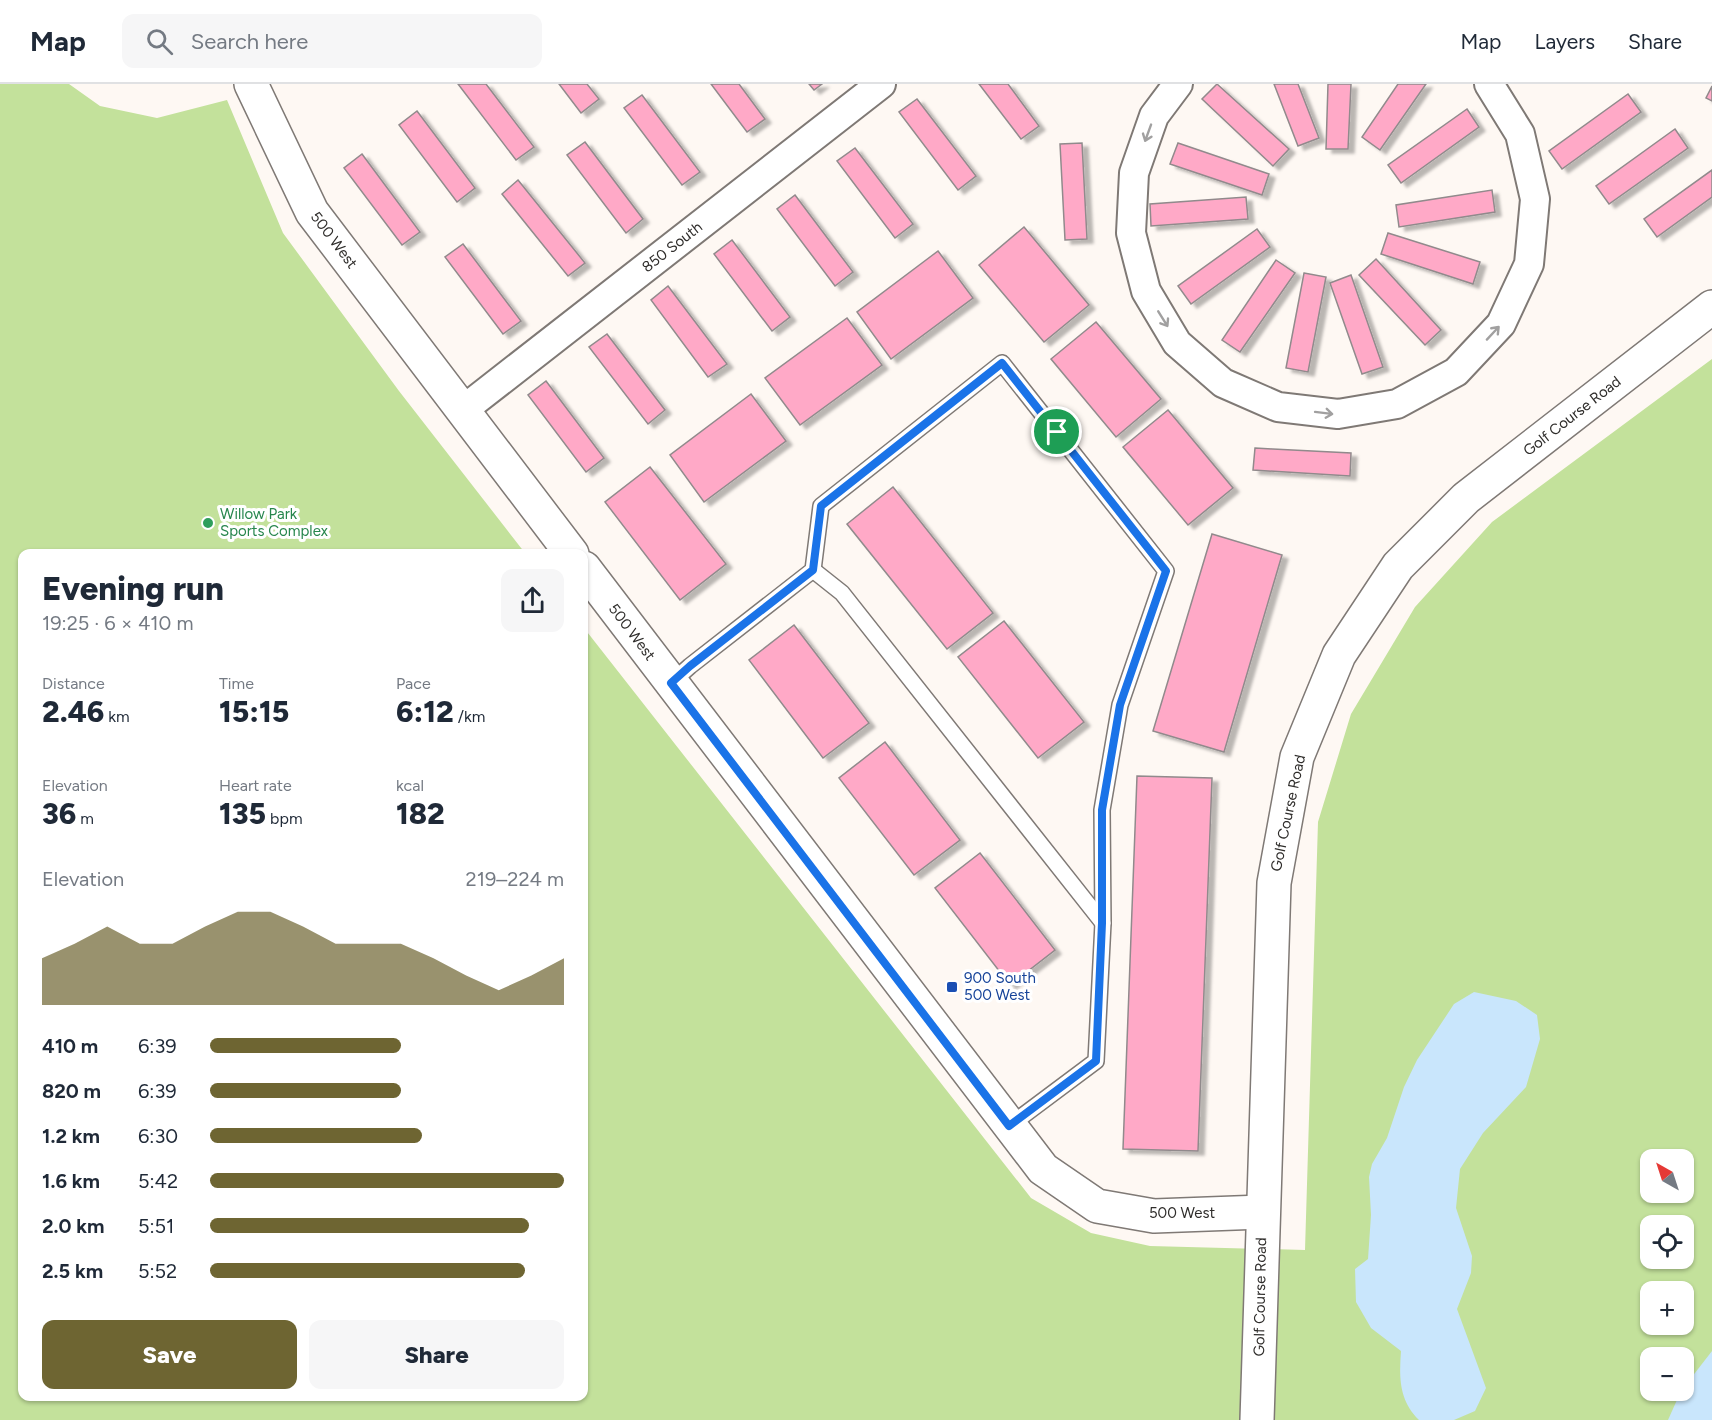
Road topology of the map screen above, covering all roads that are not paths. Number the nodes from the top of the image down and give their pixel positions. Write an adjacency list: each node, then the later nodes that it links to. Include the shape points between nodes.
1 (251, 84): 6 (street, 500 West, via 312,212)
2 (881, 84): 6 (street, 850 South)
3 (1178, 84): 4 (street, one-way to 4, via 1154,116 1134,173 1131,233 1146,291 1177,343 1223,383 1278,407 1338,414 1397,404 1456,372 1501,324 1529,264 1535,199 1520,134)
4 (1490, 84)
5 (1712, 307): 13 (street, Golf Course Road, via 1466,498 1398,566 1339,655 1297,757 1274,883)
6 (463, 410): 7 (street, 500 West)
7 (568, 549)
8 (813, 570): 10 (lane); 11 (lane, via 842,593); 11 (lane, via 821,506 1002,363 1166,571 1120,705 1102,810)
9 (588, 573): 10 (street, 500 West)
10 (671, 683): 12 (street, 500 West)
11 (1102, 923): 12 (lane, via 1096,1061)
12 (1009, 1126): 13 (street, 500 West, via 1043,1169 1097,1206 1154,1216)
13 (1262, 1212): 14 (street, Golf Course Road)
14 (1257, 1420)

